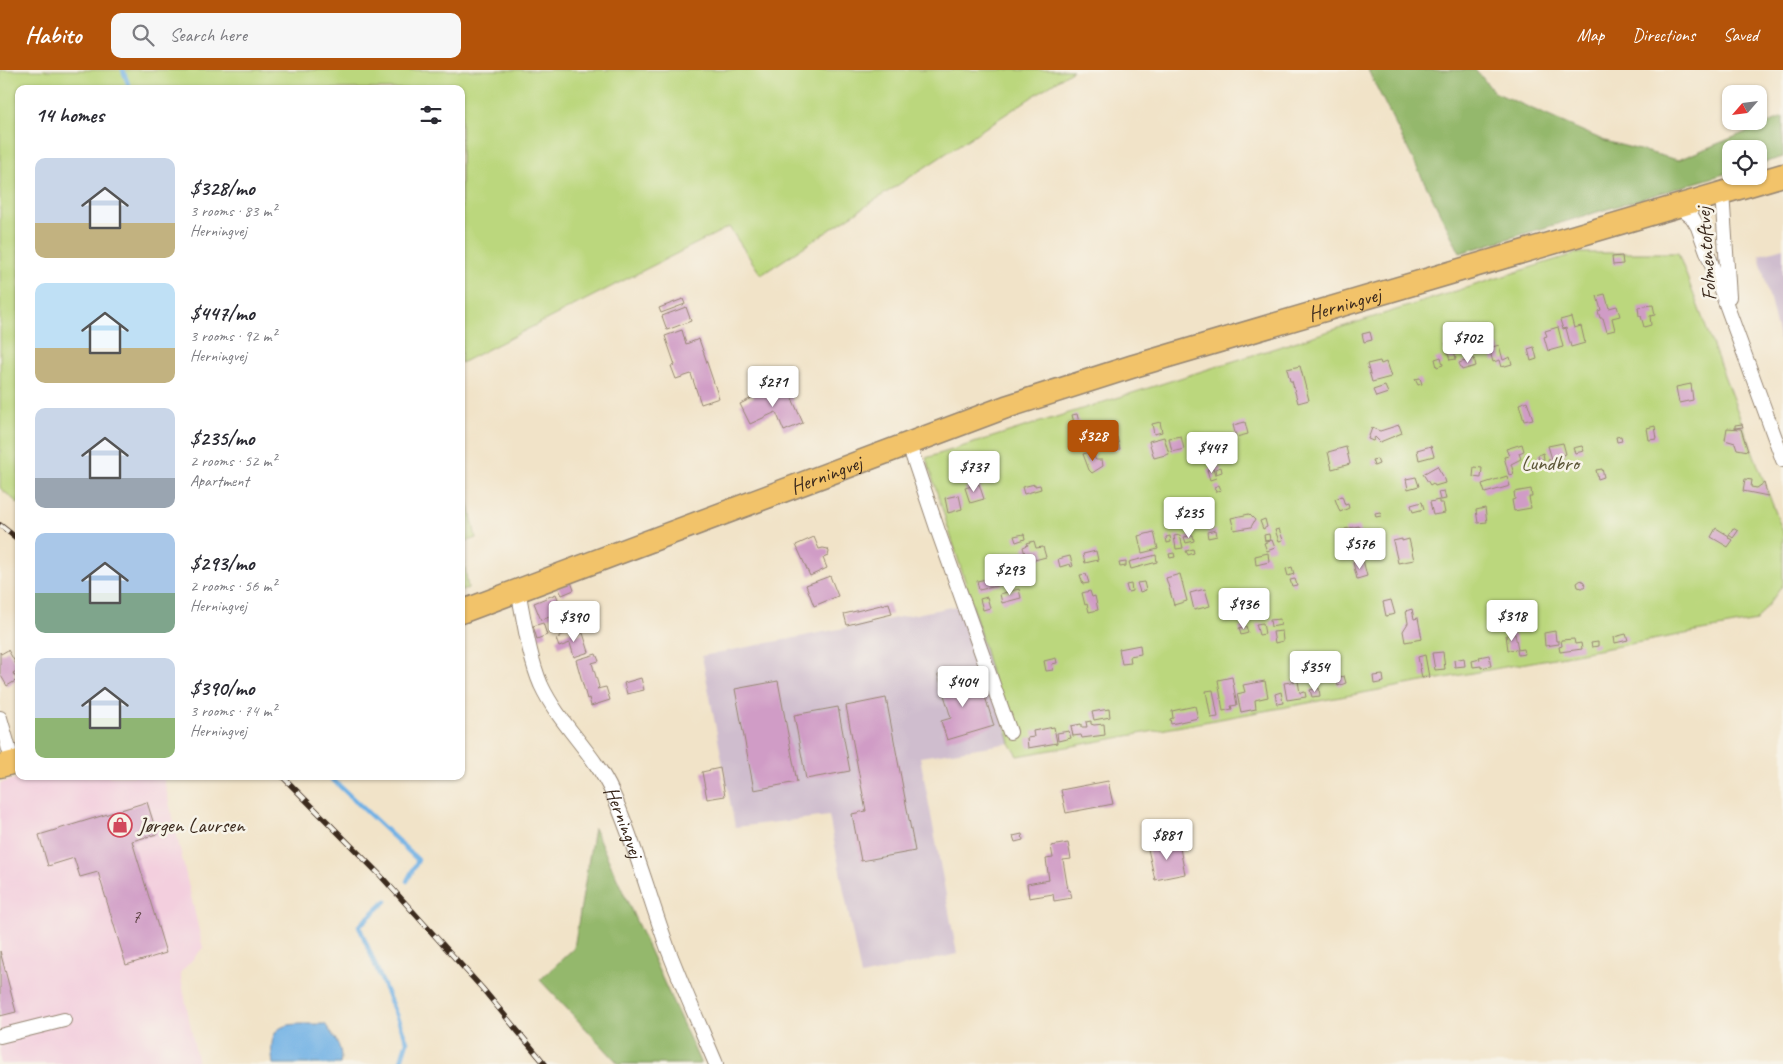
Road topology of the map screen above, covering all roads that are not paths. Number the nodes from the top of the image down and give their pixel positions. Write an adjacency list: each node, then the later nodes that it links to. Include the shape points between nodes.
1 (1783, 175): 2 (main road, Herningvej)
2 (1722, 192): 3 (main road, Herningvej); 4 (street, Folmentoftvej)
3 (1676, 205): 4 (street, Folmentoftvej, via 1692,217 1698,227); 5 (main road, Herningvej, via 1134,366)
4 (1730, 313): 6 (street, Folmentoftvej)
5 (908, 442): 7 (main road, Herningvej); 10 (street)
6 (1783, 460)
7 (518, 590): 8 (main road, Herningvej); 14 (street, Herningvej, via 541,685 611,789 629,830 668,948)
8 (465, 610)
9 (0, 718): 11 (street)
10 (1010, 732)
11 (10, 763)
12 (64, 1020): 13 (street)
13 (0, 1036)
14 (716, 1064)

